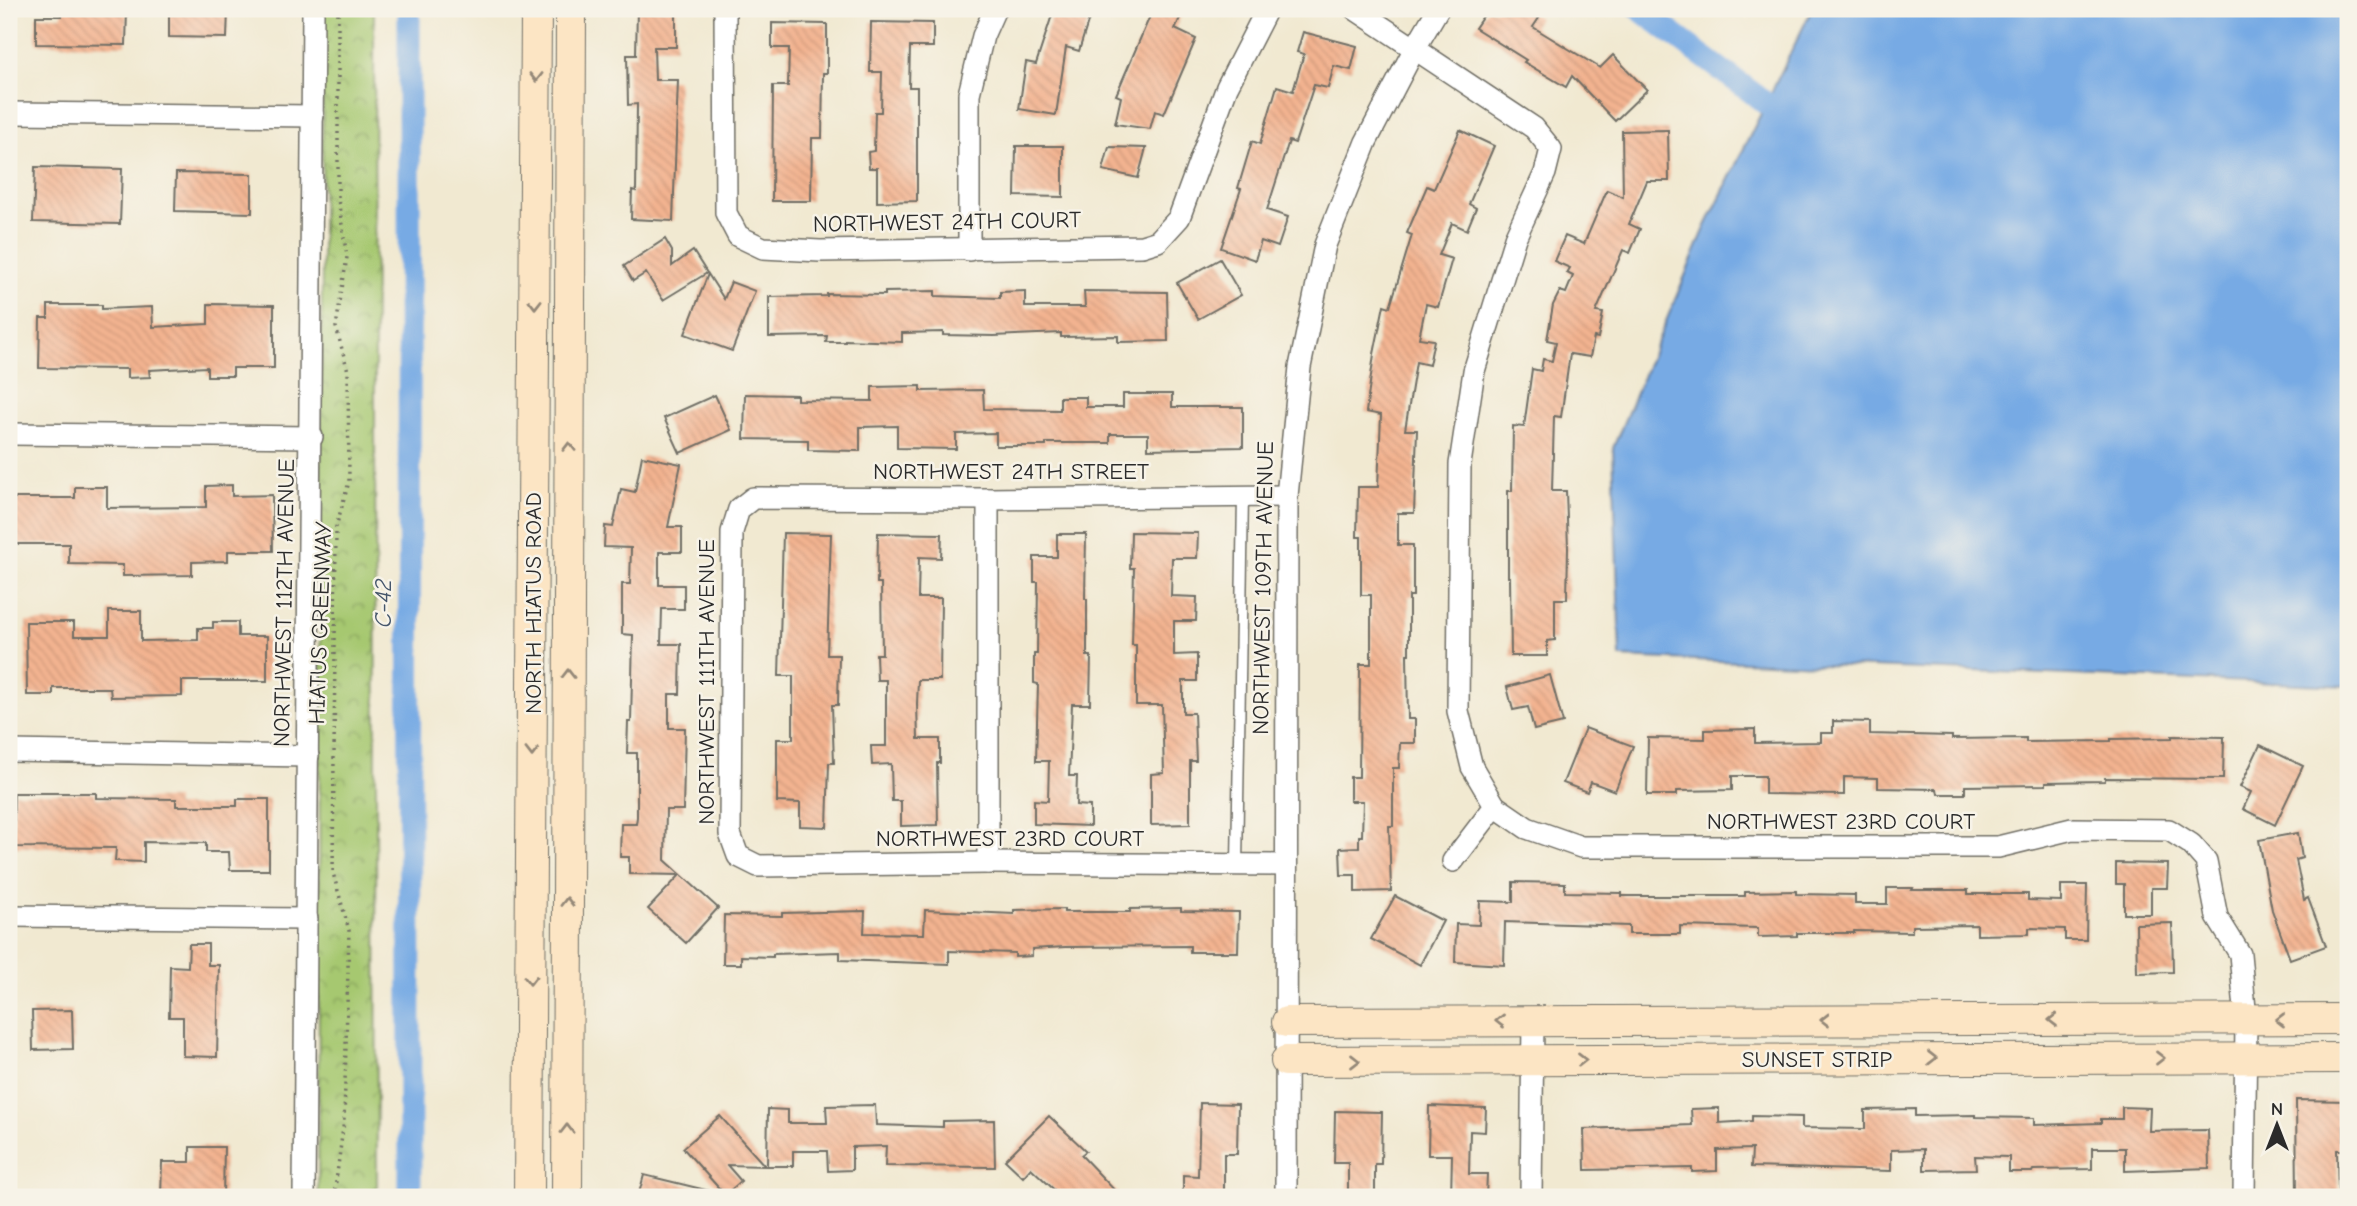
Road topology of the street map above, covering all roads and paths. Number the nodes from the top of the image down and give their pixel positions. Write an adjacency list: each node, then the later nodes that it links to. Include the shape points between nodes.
1 (313, 9): 12 (street, NORTHWEST 112TH AVENUE)
2 (338, 9): 41 (path, HIATUS GREENWAY, via 338,199 347,257 336,327 348,371 349,482 336,527 333,873 349,930 344,1120)
3 (536, 9): 38 (main road, NORTH HIATUS ROAD, one-way to 38)
4 (571, 9): 39 (main road, NORTH HIATUS ROAD, one-way to 4)
5 (725, 9): 13 (street, NORTHWEST 24TH COURT, via 726,213 738,236 763,248)
6 (995, 9): 13 (street, via 983,36 970,94)
7 (1267, 9): 13 (street, NORTHWEST 24TH COURT, via 1227,87 1179,218 1158,241 1142,246)
8 (1355, 9): 10 (street)
9 (1438, 9): 10 (street, NORTHWEST 109TH AVENUE)
10 (1415, 48): 17 (street, NORTHWEST 109TH AVENUE, via 1366,142 1325,245 1300,367); 22 (street, via 1534,128 1551,149 1515,238 1474,371 1460,464 1458,711 1472,767)
11 (9, 113): 12 (street)
12 (313, 117): 15 (street, NORTHWEST 112TH AVENUE)
13 (969, 250)
14 (9, 434): 15 (street)
15 (312, 437): 21 (street, NORTHWEST 112TH AVENUE)
16 (1243, 496): 17 (street, NORTHWEST 24TH STREET); 18 (street, NORTHWEST 24TH STREET); 26 (lane)
17 (1287, 496): 27 (street, NORTHWEST 109TH AVENUE)
18 (988, 499): 19 (street, NORTHWEST 24TH STREET, via 753,498); 25 (street)
19 (739, 509): 23 (street, NORTHWEST 111TH AVENUE, via 732,532 730,820)
20 (9, 751): 21 (street)
21 (308, 756): 29 (street, NORTHWEST 112TH AVENUE)
22 (1495, 806): 24 (street); 32 (street, NORTHWEST 23RD COURT, via 1527,828 1581,847 1998,847 2072,829 2169,830 2206,861 2217,917 2240,954)
23 (738, 856): 25 (street, NORTHWEST 23RD COURT, via 758,866)
24 (1453, 861)
25 (988, 863): 26 (street, NORTHWEST 23RD COURT)
26 (1237, 865): 27 (street, NORTHWEST 23RD COURT)
27 (1286, 866): 33 (street, NORTHWEST 109TH AVENUE)
28 (9, 916): 29 (street)
29 (306, 919): 40 (street, NORTHWEST 112TH AVENUE)
30 (2348, 1019): 32 (main road, SUNSET STRIP, one-way to 32)
31 (1533, 1020): 32 (main road, SUNSET STRIP, one-way to 31); 33 (main road, SUNSET STRIP, one-way to 33); 36 (street)
32 (2246, 1020): 34 (street)
33 (1287, 1021): 37 (street, NORTHWEST 109TH AVENUE)
34 (2246, 1057): 35 (main road, SUNSET STRIP); 36 (main road, SUNSET STRIP, one-way to 34); 46 (street)
35 (2348, 1058)
36 (1533, 1060): 37 (main road, SUNSET STRIP, one-way to 36); 45 (street)
37 (1286, 1061): 44 (street, NORTHWEST 109TH AVENUE)
38 (529, 1095): 39 (main road); 42 (main road, NORTH HIATUS ROAD)
39 (567, 1095): 43 (main road, NORTH HIATUS ROAD, one-way to 39)
40 (304, 1197)
41 (334, 1197)
42 (529, 1197)
43 (567, 1197)
44 (1286, 1197)
45 (1531, 1197)
46 (2244, 1197)

